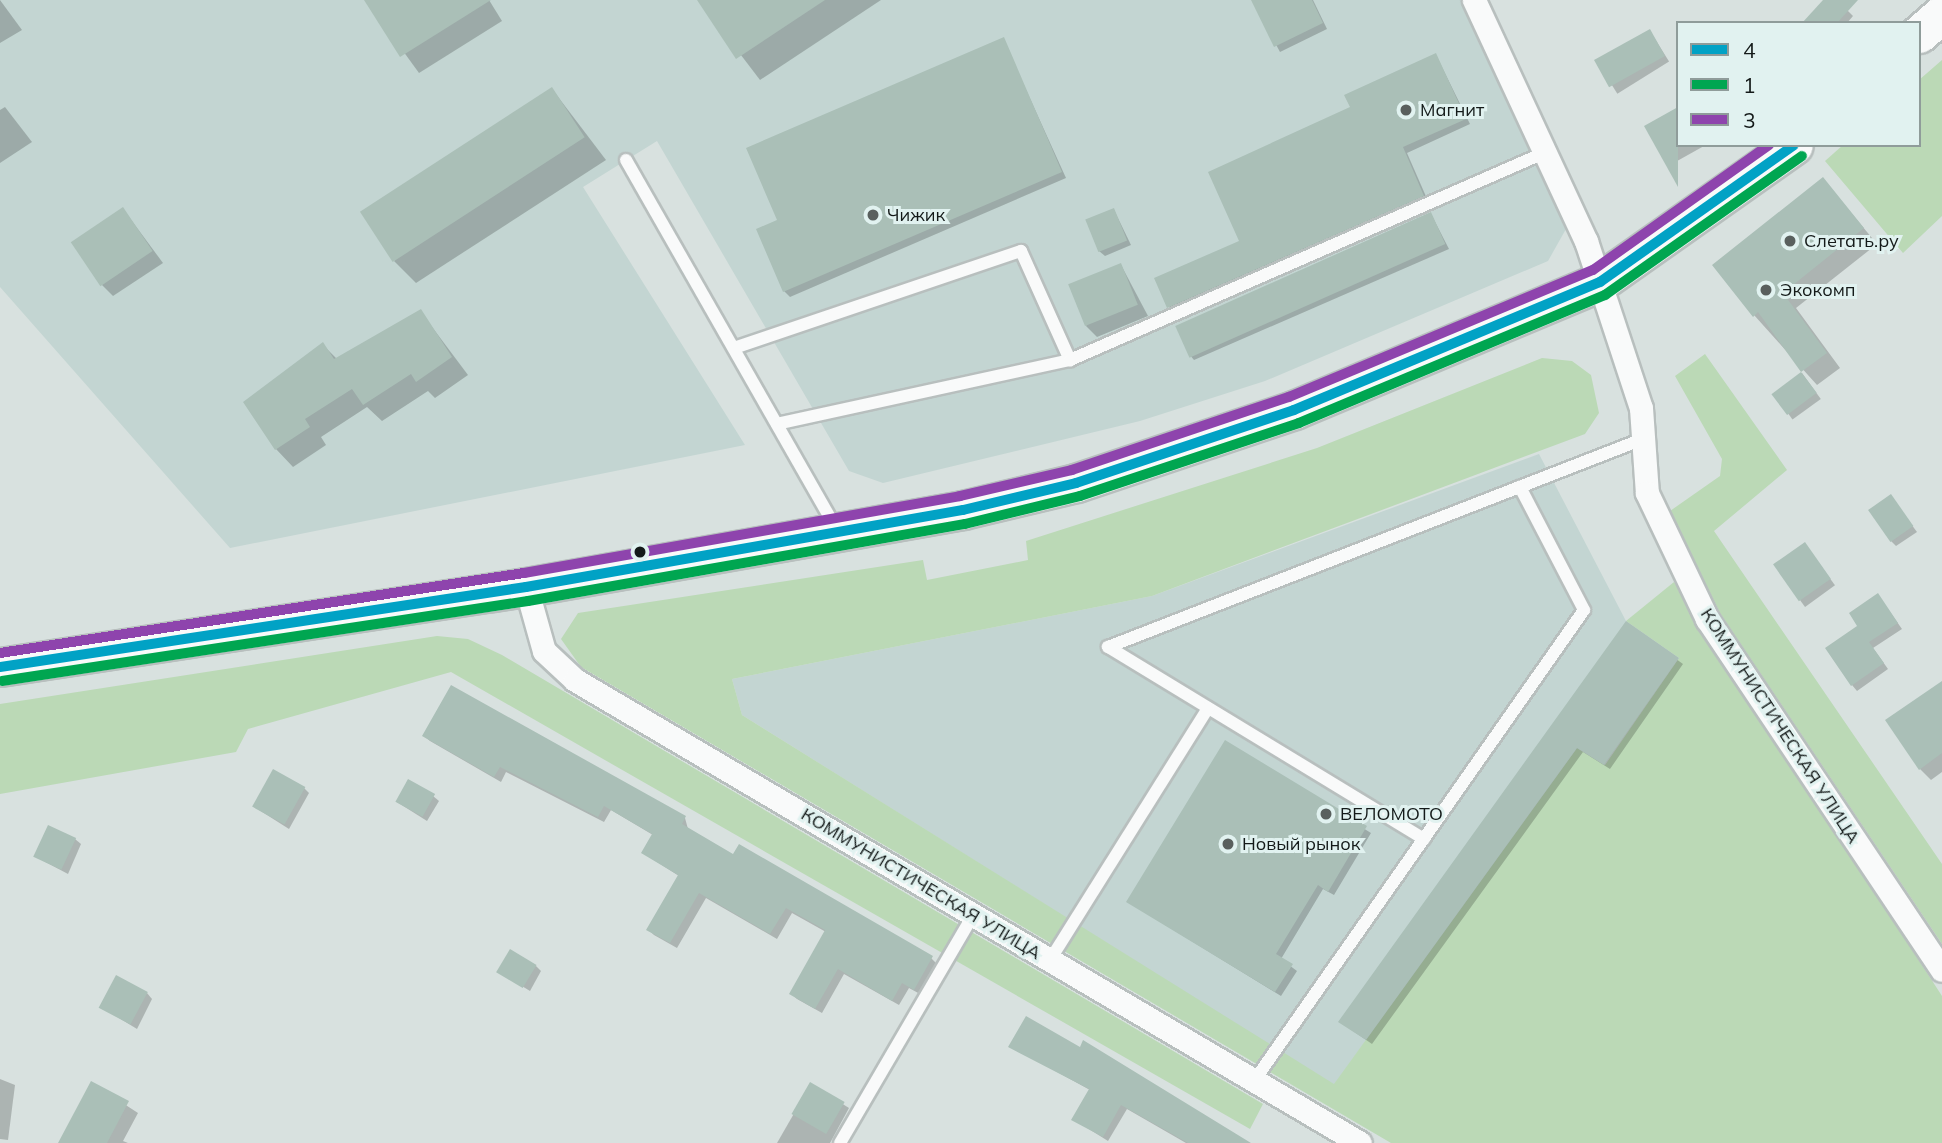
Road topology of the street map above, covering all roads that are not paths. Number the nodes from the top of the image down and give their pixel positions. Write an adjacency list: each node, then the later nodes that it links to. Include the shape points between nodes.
1 (1475, 0): 5 (street, КОММУНИСТИЧЕСКАЯ УЛИЦА)
2 (1942, 14): 3 (main road)
3 (1921, 32)
4 (1791, 147): 7 (main road)
5 (1546, 152): 7 (street, КОММУНИСТИЧЕСКАЯ УЛИЦА); 9 (lane)
6 (626, 160): 8 (lane)
7 (1600, 282): 11 (street, КОММУНИСТИЧЕСКАЯ УЛИЦА, via 1641,408); 13 (main road, via 1294,410 1089,479)
8 (734, 348): 9 (lane, via 1021,251); 10 (lane)
9 (1070, 360): 10 (lane)
10 (777, 424): 13 (lane)
11 (1643, 439): 12 (lane); 20 (street, КОММУНИСТИЧЕСКАЯ УЛИЦА, via 1647,493 1707,619)
12 (1520, 487): 16 (lane, via 1108,647); 17 (lane, via 1584,610)
13 (839, 533): 14 (main road)
14 (526, 587): 15 (main road); 18 (street, КОММУНИСТИЧЕСКАЯ УЛИЦА, via 544,651 575,680)
15 (0, 667)
16 (1208, 708): 17 (lane); 19 (lane)
17 (1424, 839): 21 (lane)
18 (973, 915): 19 (street, КОММУНИСТИЧЕСКАЯ УЛИЦА); 22 (lane)
19 (1050, 960): 21 (street, КОММУНИСТИЧЕСКАЯ УЛИЦА)
20 (1942, 970)
21 (1254, 1081): 23 (street, КОММУНИСТИЧЕСКАЯ УЛИЦА)
22 (840, 1143)
23 (1360, 1143)

